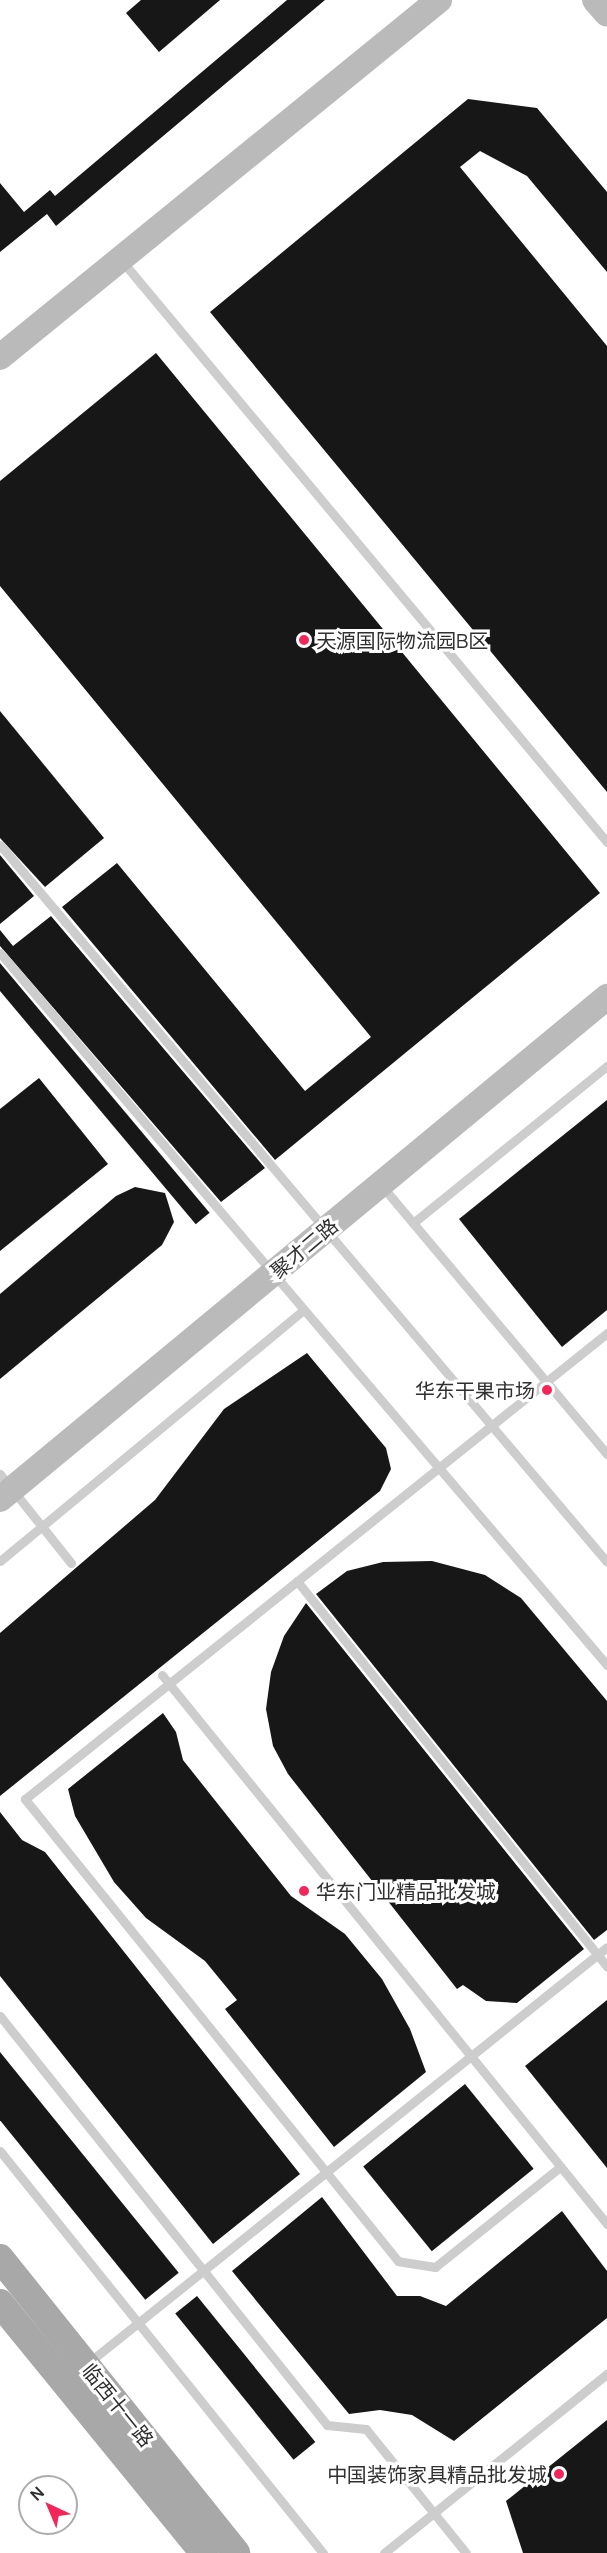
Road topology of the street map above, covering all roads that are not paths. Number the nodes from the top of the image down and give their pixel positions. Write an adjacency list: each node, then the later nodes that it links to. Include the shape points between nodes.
1 (438, 0): 4 (street)
2 (595, 0): 3 (street)
3 (607, 14)
4 (120, 260): 5 (street); 6 (lane)
5 (0, 357)
6 (607, 842)
7 (0, 845): 13 (lane)
8 (0, 953): 14 (lane)
9 (607, 997): 11 (street, 聚才二路)
10 (607, 1066): 12 (lane)
11 (380, 1184): 12 (lane); 13 (street, 聚才二路)
12 (413, 1223): 17 (lane)
13 (325, 1230): 14 (street, 聚才二路); 18 (lane)
14 (271, 1275): 15 (lane); 21 (street, 聚才二路)
15 (302, 1311): 20 (lane); 22 (lane)
16 (607, 1333): 17 (lane)
17 (547, 1382): 18 (lane); 19 (lane)
18 (492, 1427): 20 (lane); 24 (lane)
19 (607, 1454)
20 (438, 1470): 26 (lane); 27 (lane)
21 (4, 1487): 22 (lane)
22 (42, 1526): 23 (lane); 25 (lane)
23 (0, 1561)
24 (607, 1562)
25 (71, 1563)
26 (297, 1581): 28 (lane); 30 (lane)
27 (607, 1665)
28 (165, 1678): 33 (lane); 36 (lane, via 25,1799)
29 (607, 1947): 30 (lane)
30 (597, 1956): 31 (lane); 33 (lane)
31 (607, 1967)
32 (0, 2016): 39 (lane)
33 (472, 2056): 35 (lane); 36 (lane)
34 (0, 2151): 41 (lane)
35 (561, 2167): 36 (lane, via 435,2267 398,2261); 37 (lane)
36 (328, 2173): 39 (lane)
37 (607, 2224)
38 (0, 2258): 42 (main road, 临西十一路)
39 (203, 2271): 41 (lane); 44 (lane, via 327,2425 366,2429)
40 (0, 2303): 45 (main road, 临西十一路)
41 (138, 2323): 42 (lane); 47 (lane)
42 (86, 2364): 46 (main road, 临西十一路)
43 (607, 2374): 44 (lane)
44 (434, 2512): 48 (lane); 49 (lane)
45 (204, 2553)
46 (236, 2553)
47 (323, 2553)
48 (384, 2553)
49 (466, 2553)

